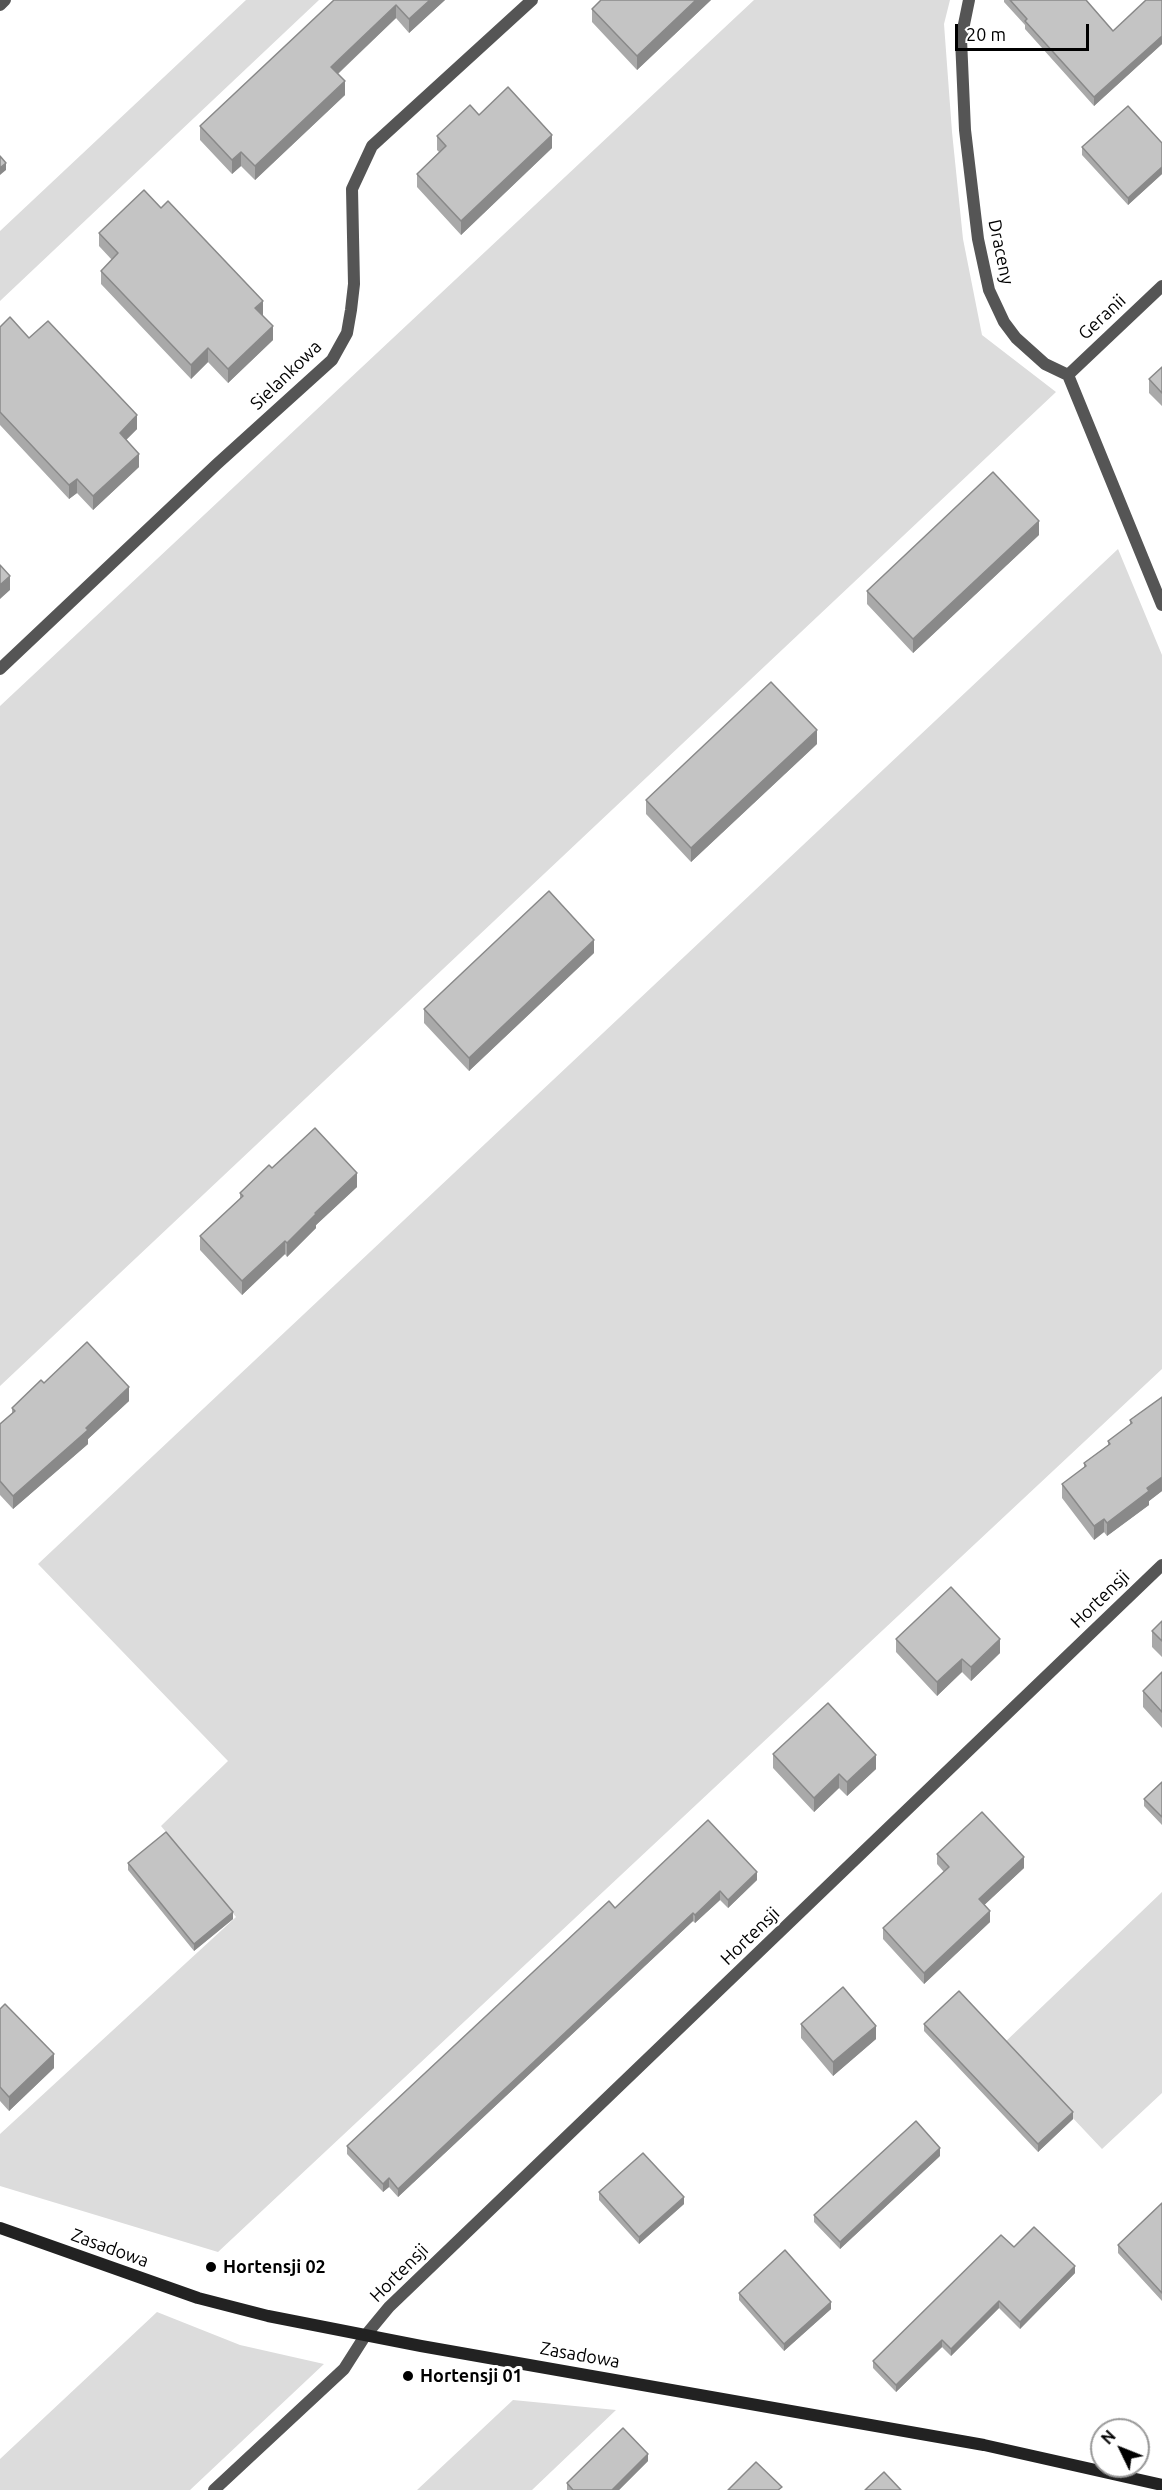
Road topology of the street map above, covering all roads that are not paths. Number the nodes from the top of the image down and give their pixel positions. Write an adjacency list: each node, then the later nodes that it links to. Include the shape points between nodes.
1 (5, 0): 4 (street)
2 (532, 0): 8 (street, Sielankowa, via 372,146 352,189 351,310 347,333 332,360)
3 (969, 0): 6 (street, Draceny, via 961,39 965,130 978,239 989,290 1016,339 1045,364)
4 (0, 5)
5 (1162, 286): 6 (street, Geranii)
6 (1068, 375): 7 (street)
7 (1162, 605)
8 (0, 669)
9 (1162, 1565): 11 (street, Hortensji, via 388,2307)
10 (0, 2228): 11 (street, Zasadowa, via 198,2298)
11 (365, 2336): 12 (street, Zasadowa, via 984,2445); 13 (street, Hortensji, via 344,2369)
12 (1162, 2485)
13 (214, 2490)

